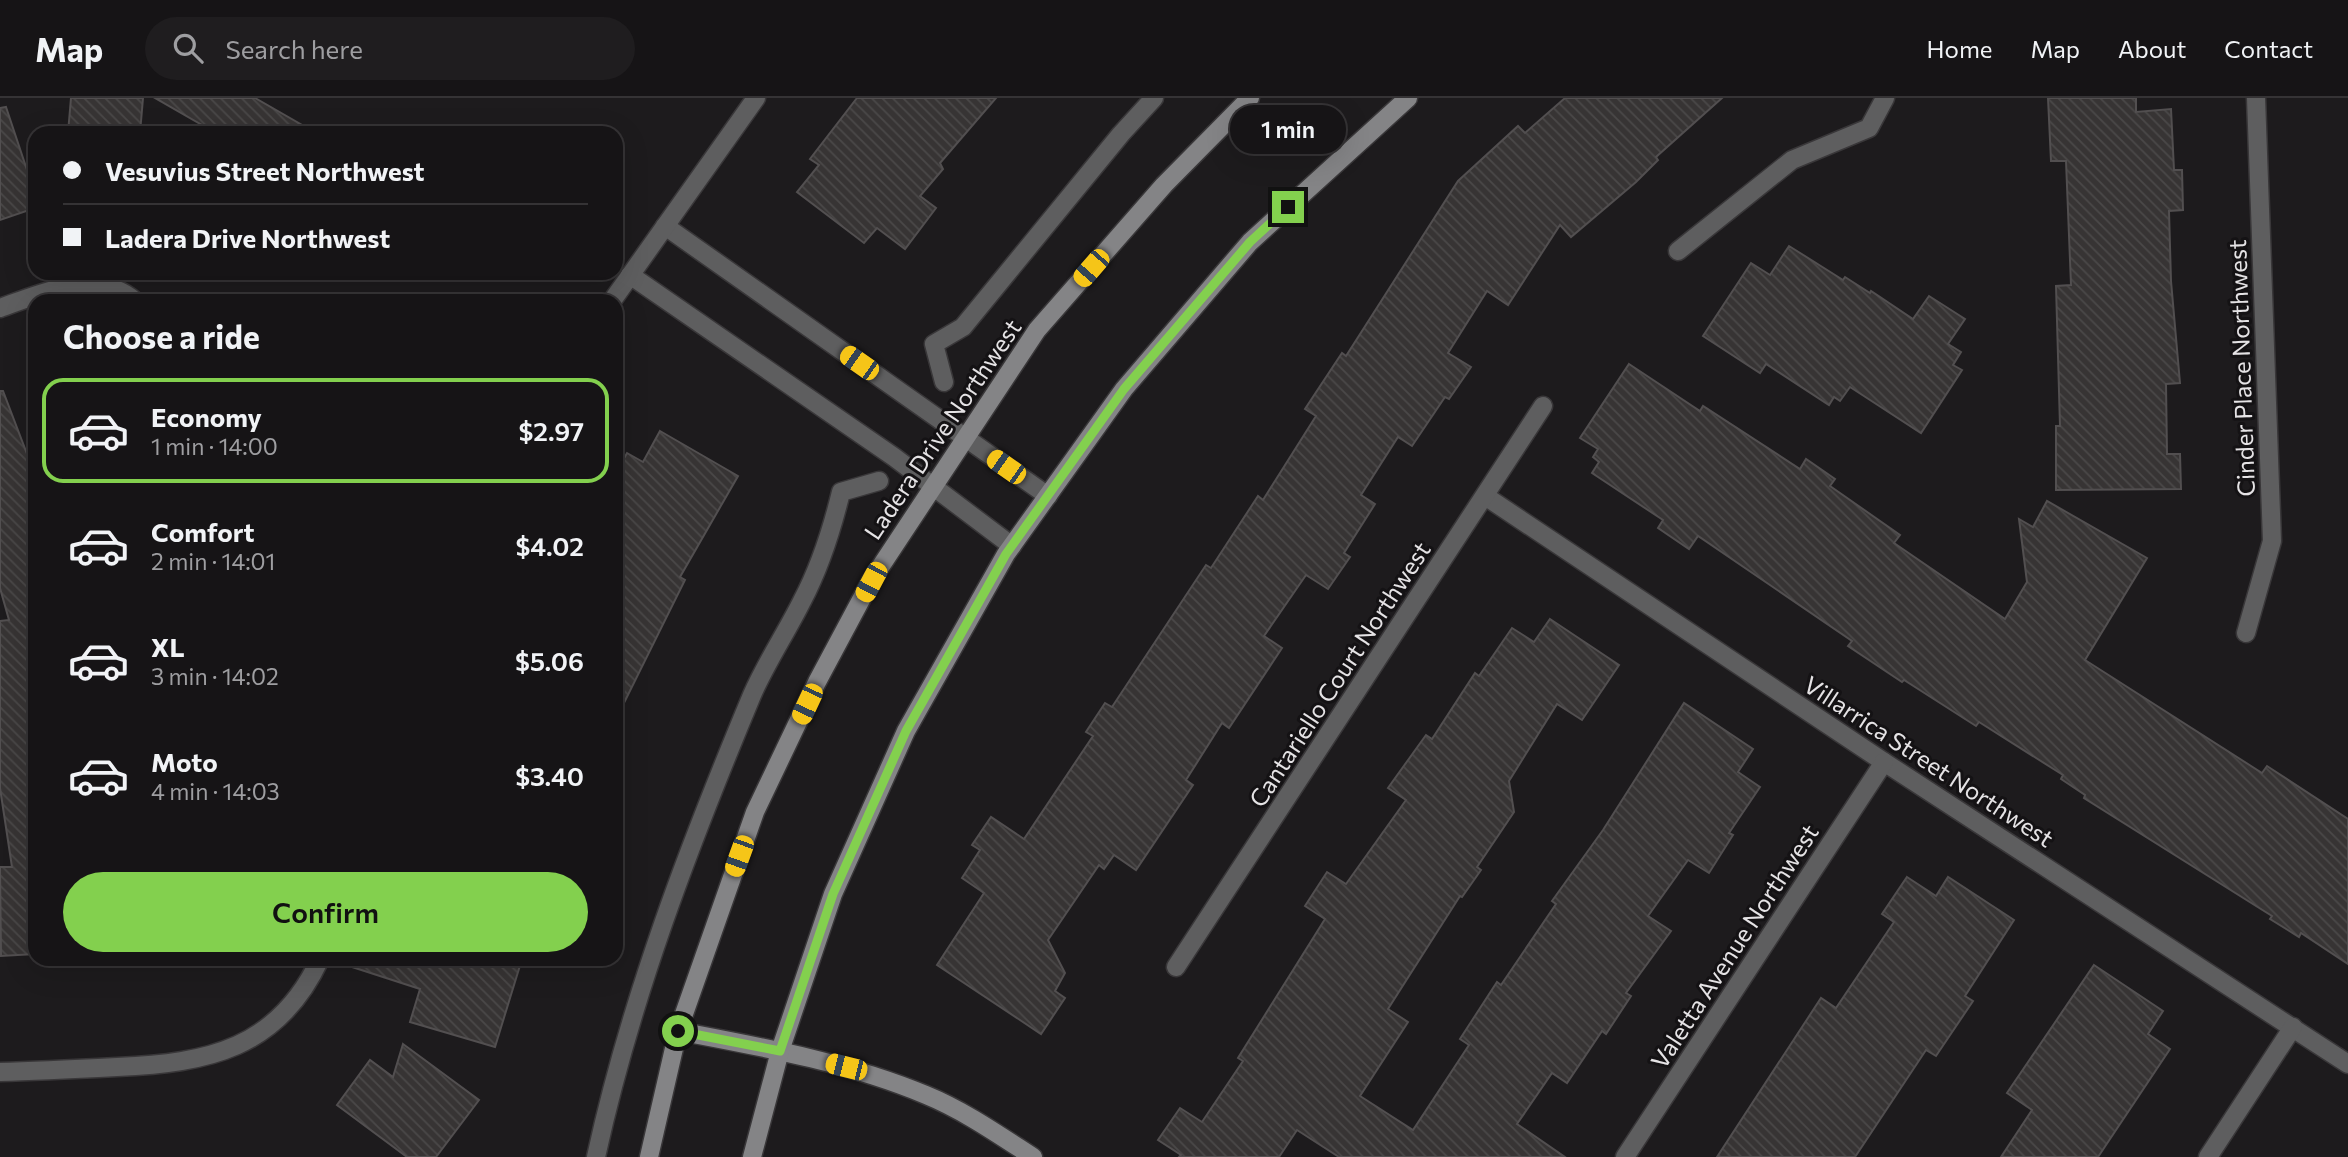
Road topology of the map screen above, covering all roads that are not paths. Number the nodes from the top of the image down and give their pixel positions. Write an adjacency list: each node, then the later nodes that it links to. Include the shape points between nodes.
1 (756, 98): 7 (street)
2 (1154, 98): 15 (street, via 963,327 934,344)
3 (1250, 98): 17 (main road, Ladera Drive Northwest, via 1164,185 1037,330)
4 (1408, 98): 20 (main road, via 1250,242 1124,389)
5 (1885, 98): 8 (street, via 1869,128 1792,160)
6 (2256, 98): 23 (street, Cinder Place Northwest, via 2272,541)
7 (665, 226): 9 (street); 17 (street)
8 (1678, 250)
9 (630, 275): 12 (street); 19 (street)
10 (44, 294): 11 (street, via 73,285)
11 (118, 294)
12 (617, 294)
13 (28, 299): 14 (street)
14 (0, 308)
15 (944, 382)
16 (1543, 406): 21 (street, Cantariello Court Northwest)
17 (965, 438): 19 (main road, Ladera Drive Northwest); 20 (street)
18 (879, 481): 32 (street, via 841,492 832,530 803,598 757,682 690,843 651,954)
19 (933, 487): 22 (street); 28 (main road, Ladera Drive Northwest, via 871,582 755,812)
20 (1048, 496): 22 (main road)
21 (1485, 496): 24 (street, Villarrica Street Northwest); 26 (street, Cantariello Court Northwest)
22 (1012, 545): 29 (main road, via 906,731 833,894)
23 (2246, 633)
24 (1884, 762): 27 (street, Villarrica Street Northwest); 36 (street, Valetta Avenue Northwest)
25 (317, 966): 31 (street, via 292,1004 258,1035 224,1053 149,1066)
26 (1176, 967)
27 (2293, 1027): 30 (street, Villarrica Street Northwest); 37 (street)
28 (678, 1031): 29 (main road); 33 (main road, Ladera Drive Northwest)
29 (780, 1051): 34 (main road); 35 (main road, via 865,1072 929,1096)
30 (2348, 1064)
31 (0, 1072)
32 (596, 1157)
33 (649, 1157)
34 (752, 1157)
35 (1032, 1157)
36 (1625, 1157)
37 (2208, 1157)

